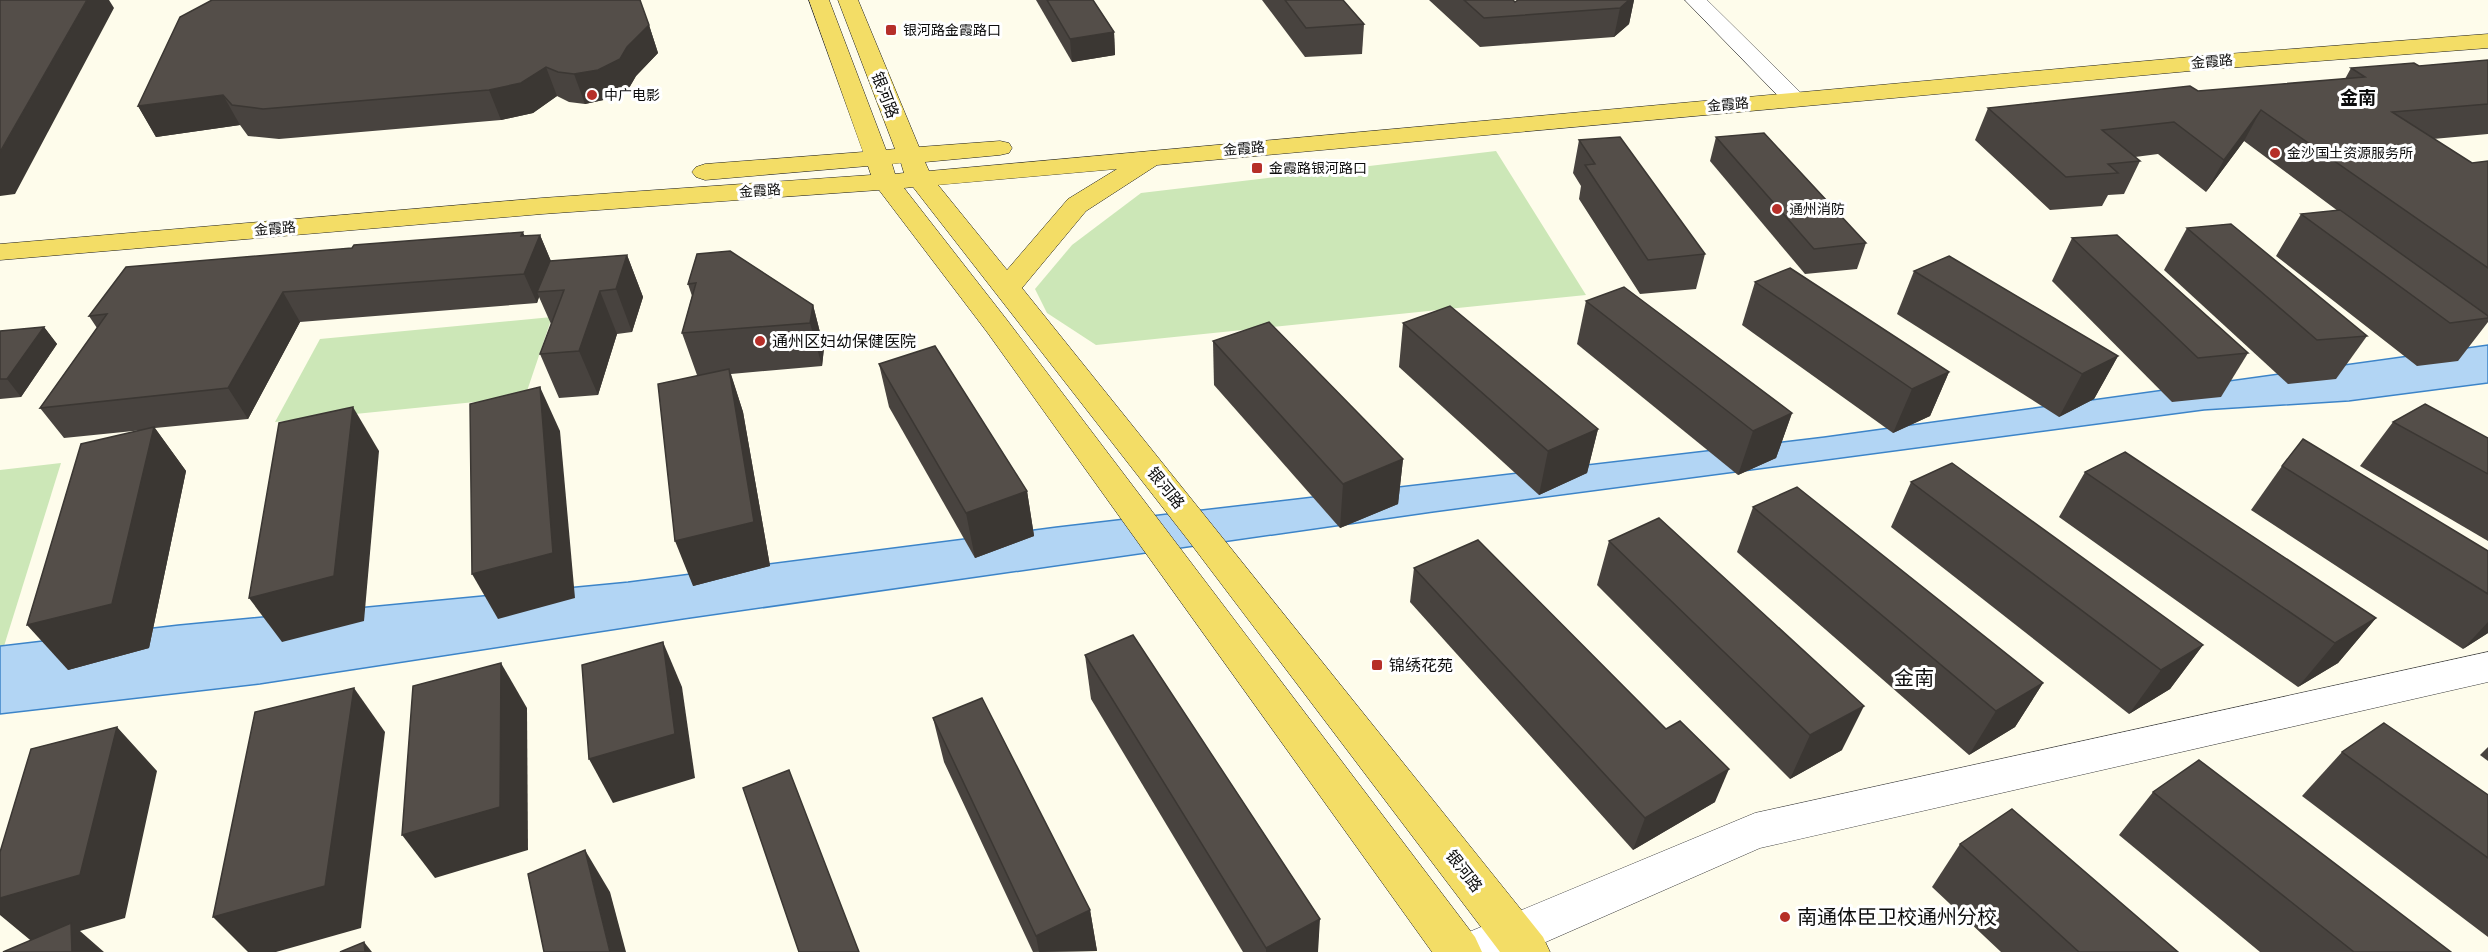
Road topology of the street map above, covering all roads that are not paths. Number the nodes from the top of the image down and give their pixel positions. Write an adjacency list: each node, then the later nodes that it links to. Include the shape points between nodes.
1 (819, 0): 11 (main road, 银河路)
2 (848, 0): 11 (main road, 银河路)
3 (1695, 0): 6 (street)
4 (2488, 25): 6 (main road, 金霞路)
5 (2488, 41): 7 (main road, 金霞路)
6 (1778, 82): 7 (street); 8 (main road, 金霞路)
7 (1794, 99): 10 (main road, 金霞路)
8 (1290, 124)
9 (1016, 147): 11 (main road, 金霞路)
10 (1152, 157): 11 (main road, 金霞路); 14 (main road, via 1077,205)
11 (897, 168): 12 (main road, 金霞路); 13 (main road, 金霞路, via 530,207); 14 (main road, 银河路); 17 (main road, 银河路, via 997,326)
12 (0, 230)
13 (0, 252)
14 (1006, 289): 16 (main road, 银河路)
15 (2488, 667): 16 (street, via 1755,831)
16 (1520, 943): 18 (street)
17 (1460, 952)
18 (1473, 952)

